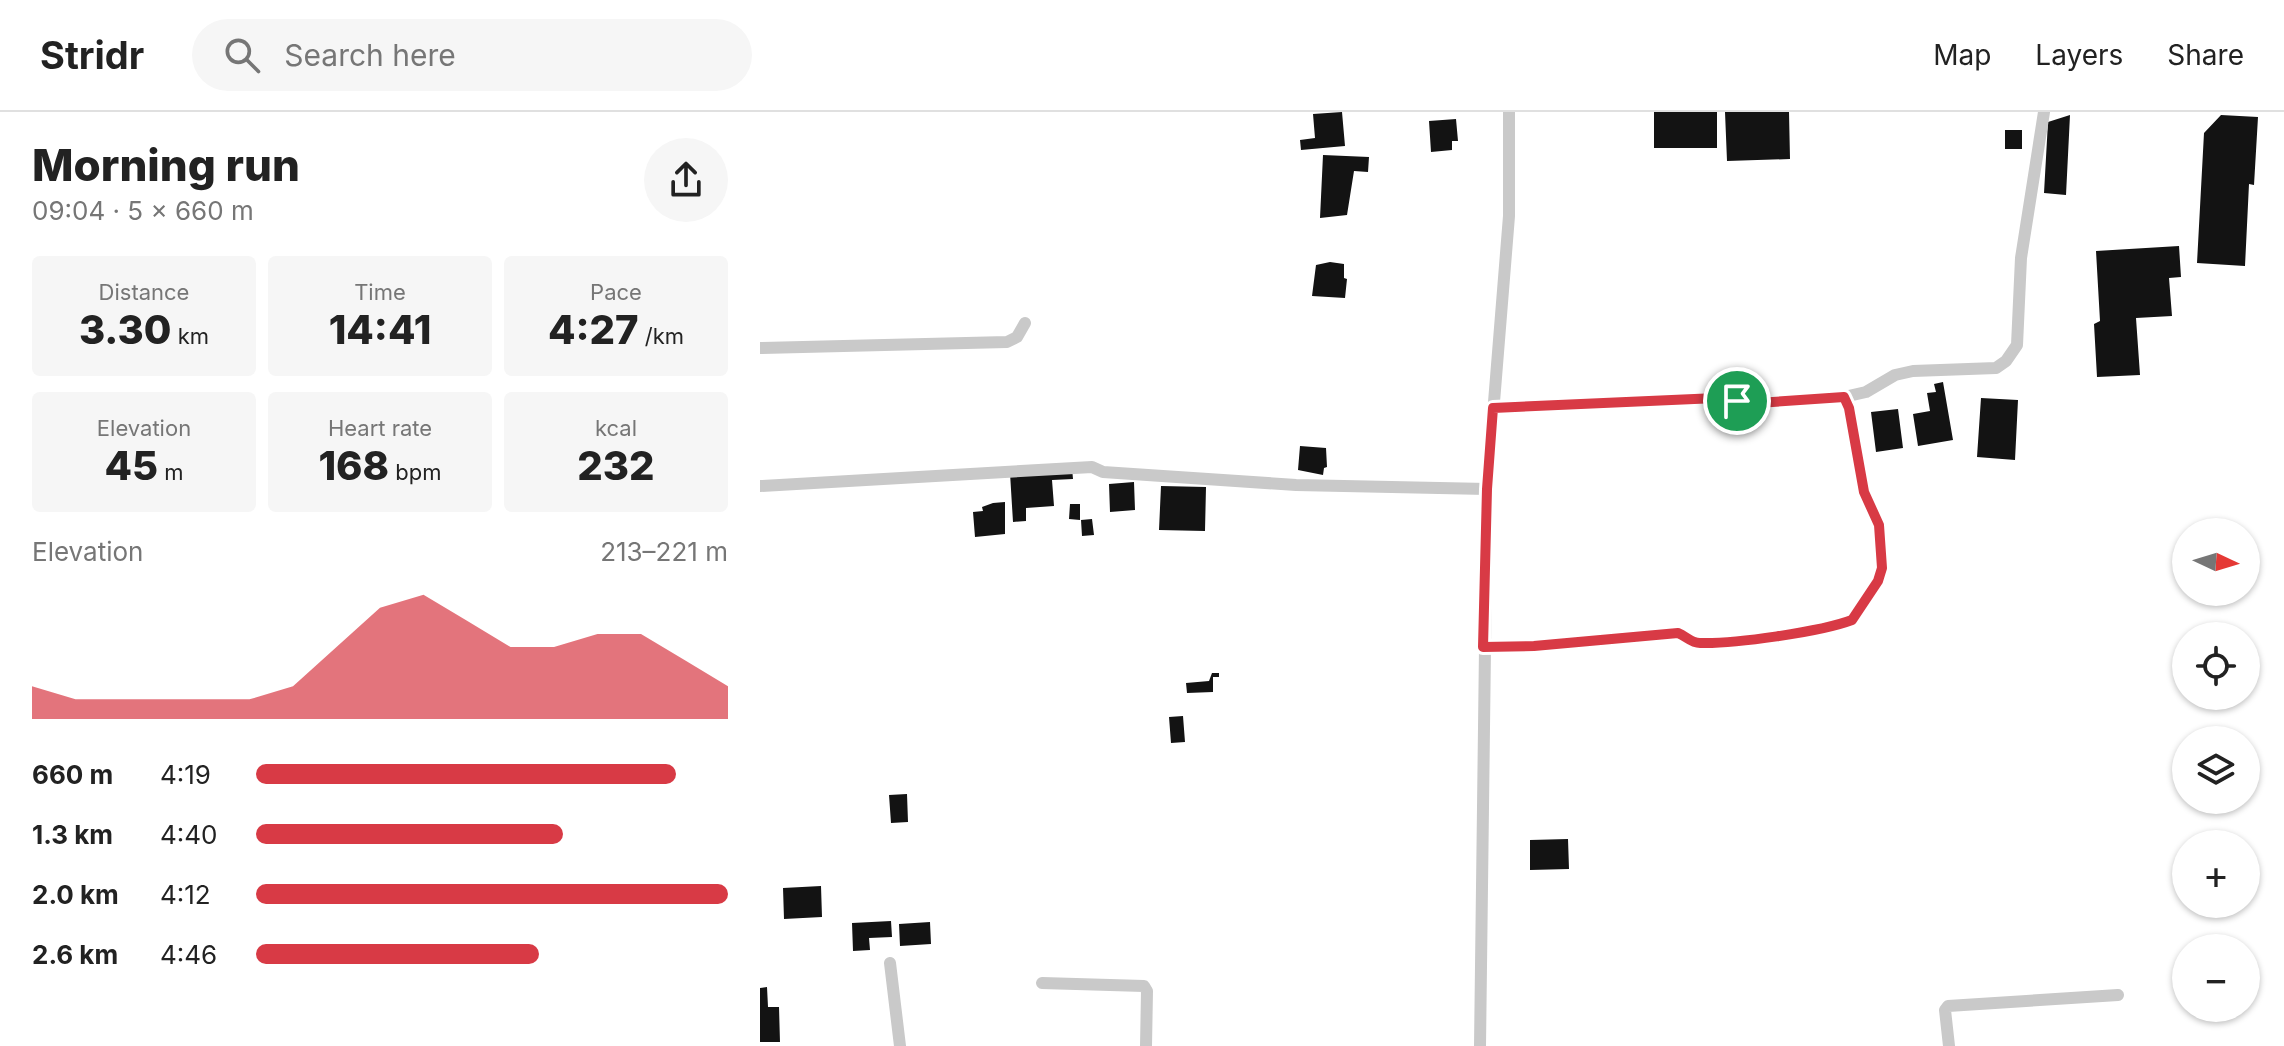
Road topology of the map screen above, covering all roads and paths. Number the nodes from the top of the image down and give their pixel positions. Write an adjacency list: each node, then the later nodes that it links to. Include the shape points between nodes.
1 (1509, 112): 6 (street, via 1509,216)
2 (2044, 112): 5 (street, via 2021,258 2020,332 2012,353 1996,368 1913,371)
3 (1025, 323): 4 (street, via 1007,342)
4 (760, 348)
5 (1844, 397): 6 (street); 9 (street, via 1864,492 1879,525 1882,568 1852,620 1705,643 1678,633)
6 (1493, 408): 8 (street)
7 (760, 486): 8 (street, via 1092,467 1103,472 1296,485)
8 (1487, 489): 9 (street)
9 (1483, 647): 15 (street)
10 (890, 963): 13 (street)
11 (1042, 983): 14 (street, via 1144,986)
12 (2118, 995): 16 (street, via 1948,1006)
13 (900, 1046)
14 (1146, 1046)
15 (1480, 1046)
16 (1949, 1046)

